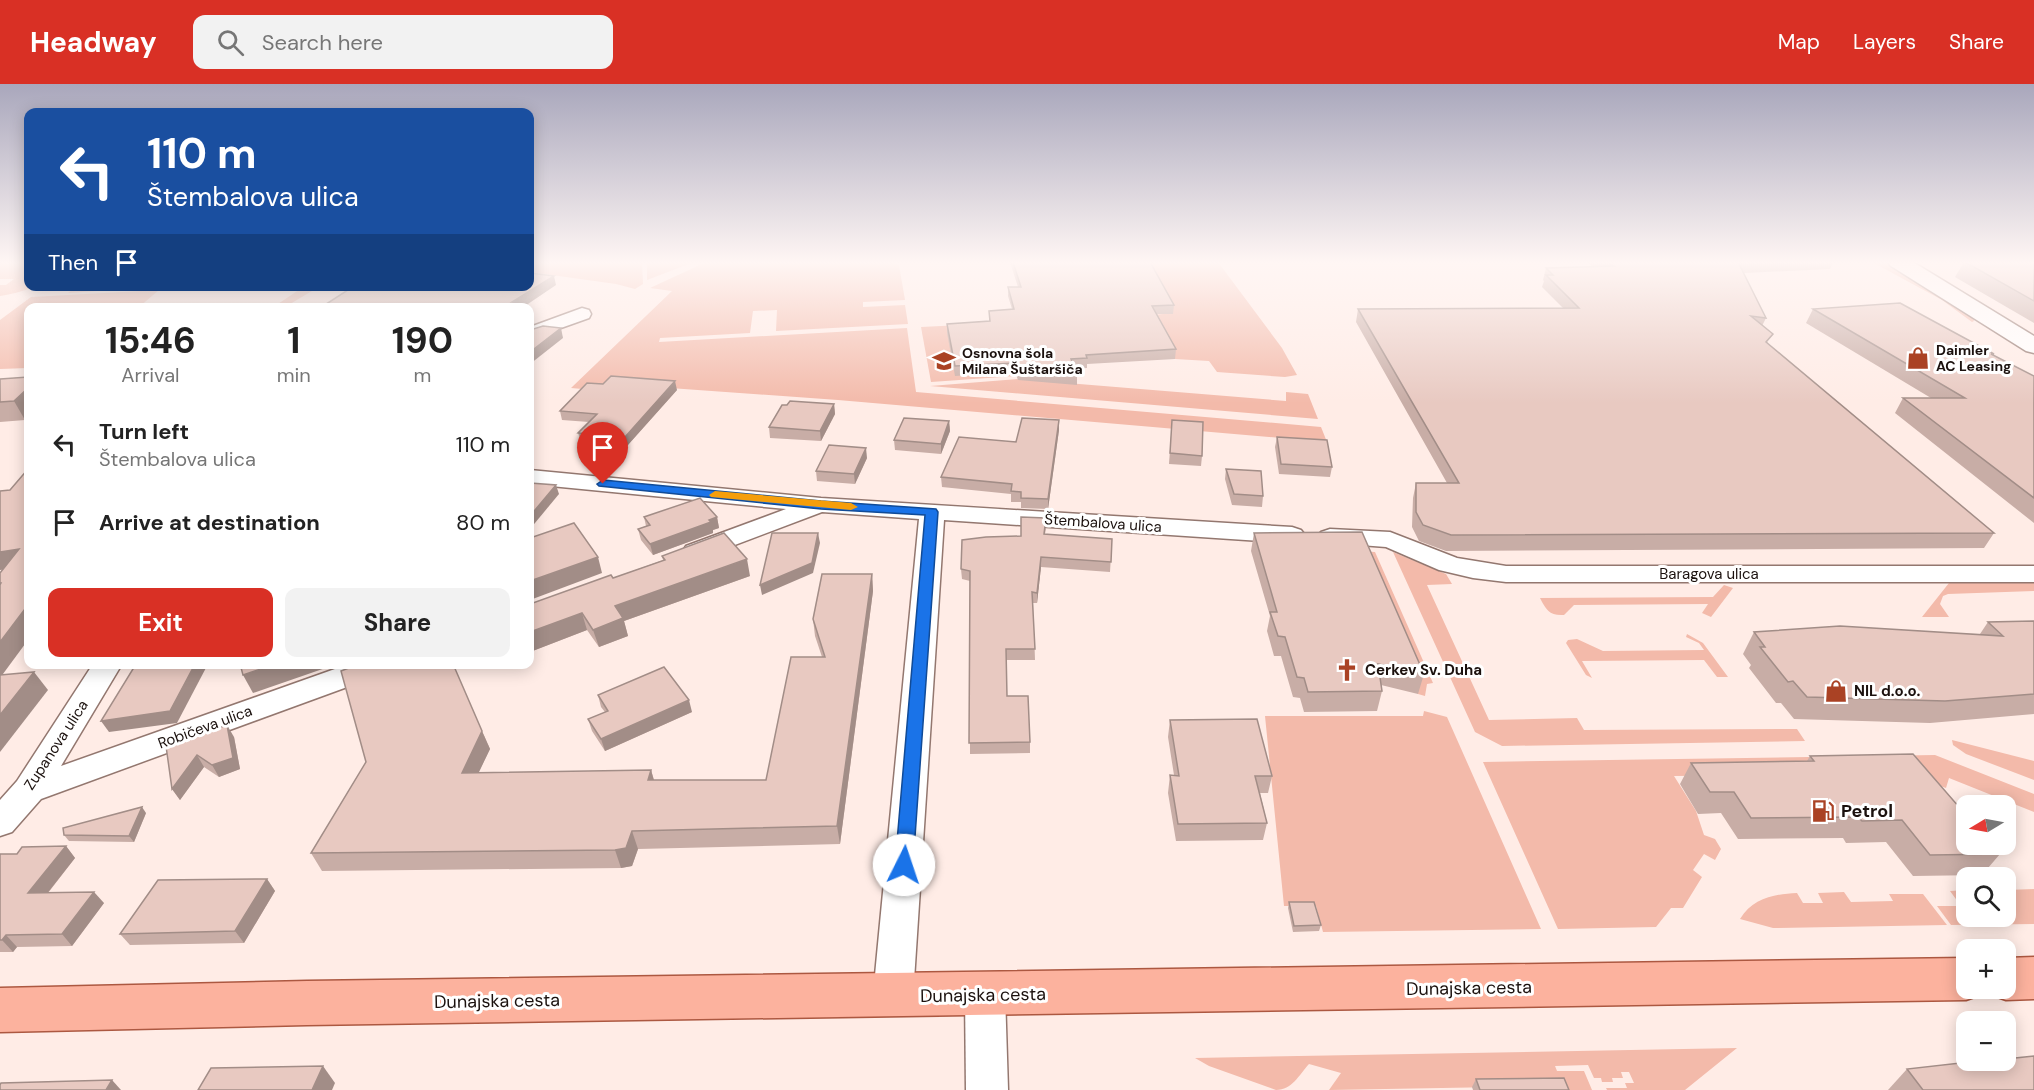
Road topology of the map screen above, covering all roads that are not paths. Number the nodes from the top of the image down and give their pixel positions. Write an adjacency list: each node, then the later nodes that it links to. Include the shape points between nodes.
1 (1974, 309): 4 (street)
2 (582, 314): 3 (street)
3 (534, 332)
4 (2034, 346)
5 (534, 477): 6 (street, Štembalova ulica)
6 (821, 505): 7 (street, Štembalova ulica); 9 (street)
7 (932, 512): 8 (street, Štembalova ulica); 19 (street)
8 (1390, 540): 10 (street, Baragova ulica, via 1448,564 1506,574)
9 (677, 558)
10 (2034, 574)
11 (105, 669): 13 (street, Zupanova ulica)
12 (367, 669): 13 (street, Robičeva ulica)
13 (29, 790): 14 (street, Zupanova ulica)
14 (0, 823)
15 (2034, 978): 17 (main road)
16 (1956, 979): 18 (main road, Dunajska cesta)
17 (2016, 979)
18 (985, 994): 19 (main road, Dunajska cesta); 21 (street)
19 (892, 996): 20 (main road, Dunajska cesta)
20 (0, 1010)
21 (987, 1090)

